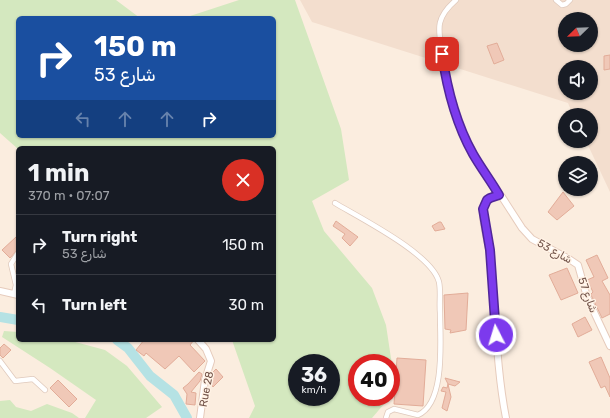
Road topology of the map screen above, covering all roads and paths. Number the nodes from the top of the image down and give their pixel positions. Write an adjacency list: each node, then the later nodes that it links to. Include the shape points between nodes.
1 (456, 0): 4 (street, via 442,15 438,26 448,89 456,117 473,154)
2 (556, 0): 3 (street, via 562,5)
3 (570, 0)
4 (499, 195): 7 (street, شارع 53, via 504,198 522,228 532,239); 17 (street, via 487,200 483,214 490,250)
5 (335, 203): 16 (street, via 403,244 427,262 438,276 441,289 441,362 431,402 428,408 418,415 394,409 388,412)
6 (16, 257): 8 (street, via 12,264)
7 (578, 265): 12 (street, شارع 57, via 587,297)
8 (16, 280)
9 (0, 291): 10 (street)
10 (16, 295)
11 (200, 342): 15 (street, Rue 28, via 211,361 205,380)
12 (610, 346)
13 (0, 361): 14 (street, via 15,381 33,379)
14 (45, 390)
15 (200, 418)
16 (386, 418)
17 (506, 418)

